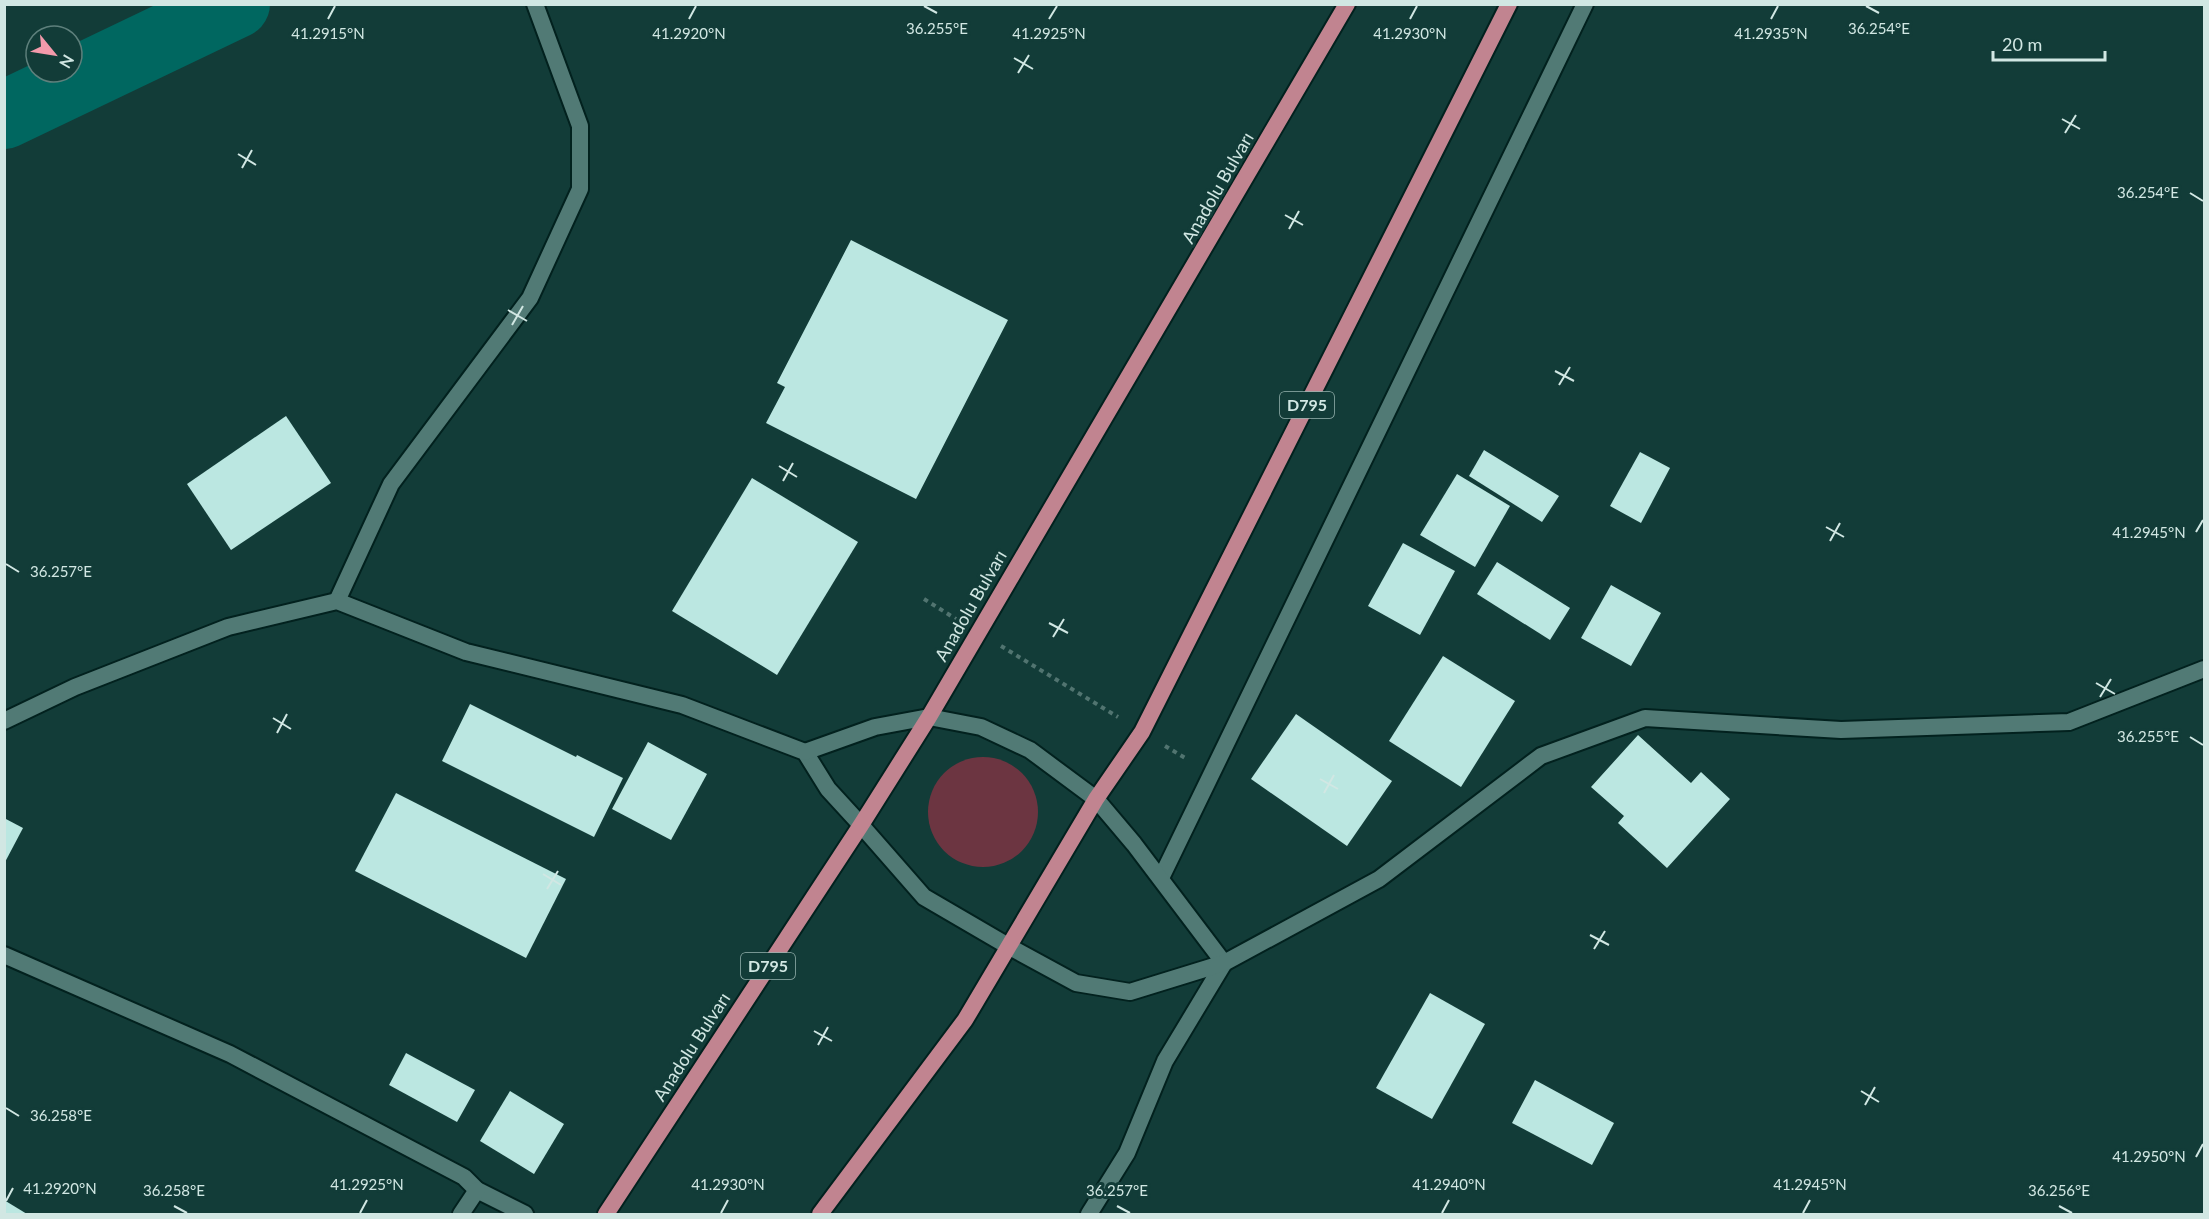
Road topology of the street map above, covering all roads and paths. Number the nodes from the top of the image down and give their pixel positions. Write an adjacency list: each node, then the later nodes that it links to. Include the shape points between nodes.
1 (535, 4): 6 (street, via 580,126 580,189 530,298 391,484)
2 (1347, 4): 7 (highway, Anadolu Bulvarı / D795)
3 (1509, 4): 11 (highway, D795)
4 (1588, 5): 13 (street)
5 (924, 599): 7 (path)
6 (337, 601): 10 (street, via 228,627 75,687); 12 (street, via 466,652 682,705)
7 (978, 632): 9 (highway, Anadolu Bulvarı / D795); 11 (path)
8 (2205, 669): 19 (street, via 2069,722 1841,730 1645,718 1541,756 1379,879)
9 (929, 717): 12 (street, via 875,727); 14 (street, via 981,727 1029,750); 15 (highway, Anadolu Bulvarı / D795)
10 (4, 721)
11 (1142, 732): 13 (path); 14 (highway, D795)
12 (805, 752): 15 (street, via 828,789)
13 (1211, 774): 16 (street)
14 (1096, 799): 16 (street); 17 (highway, D795)
15 (861, 825): 17 (street, via 924,897); 23 (highway, Anadolu Bulvarı / D795)
16 (1161, 878): 19 (street)
17 (1008, 946): 19 (street, via 1076,983 1130,992); 24 (highway, D795, via 965,1020)
18 (4, 956): 20 (street, via 230,1054 464,1177)
19 (1224, 963): 25 (street, via 1165,1061 1127,1153)
20 (477, 1190): 21 (street); 22 (street)
21 (461, 1215)
22 (525, 1215)
23 (606, 1215)
24 (820, 1215)
25 (1089, 1215)

